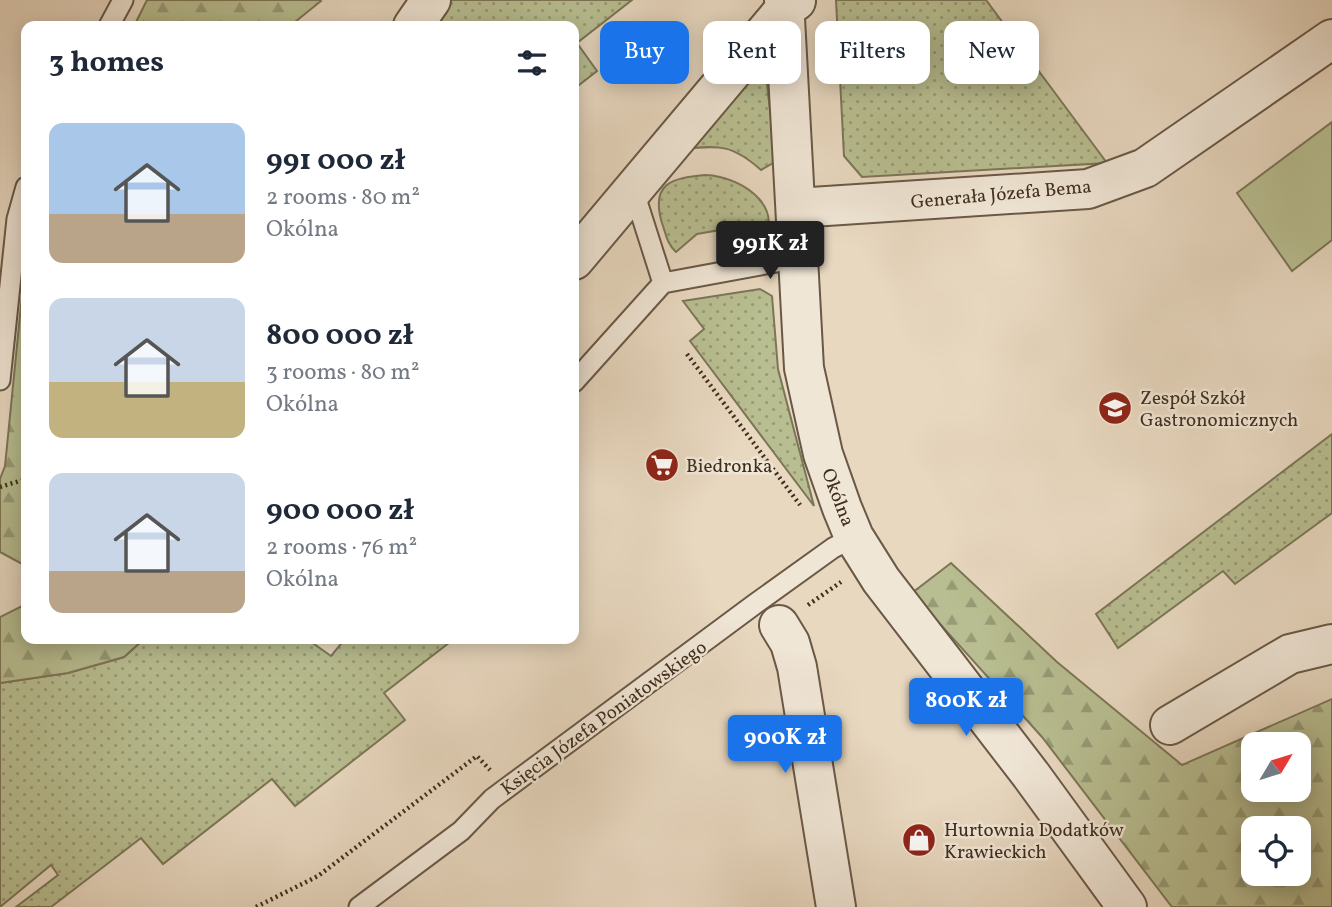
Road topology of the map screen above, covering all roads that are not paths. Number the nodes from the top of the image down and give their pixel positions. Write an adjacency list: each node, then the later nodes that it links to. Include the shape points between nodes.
1 (123, 0): 4 (lane)
2 (430, 0): 5 (street)
3 (789, 3): 7 (street); 9 (street, Okólna)
4 (112, 21)
5 (416, 21)
6 (1332, 39): 9 (street, Generała Józefa Bema, via 1145,168 1088,189)
7 (634, 189): 10 (street); 12 (lane)
8 (21, 205): 14 (lane)
9 (796, 208): 11 (street, Okólna)
10 (579, 254)
11 (798, 258): 12 (lane); 15 (street, Okólna, via 809,398)
12 (663, 283): 13 (lane)
13 (579, 376)
14 (0, 380)
15 (844, 543): 19 (lane, Księcia Józefa Poniatowskiego, via 492,799 461,831); 21 (street, Okólna, via 881,580)
16 (779, 625): 20 (street, via 797,667)
17 (1332, 644): 18 (street, via 1290,653)
18 (1170, 725)
19 (359, 907)
20 (836, 907)
21 (1127, 907)

